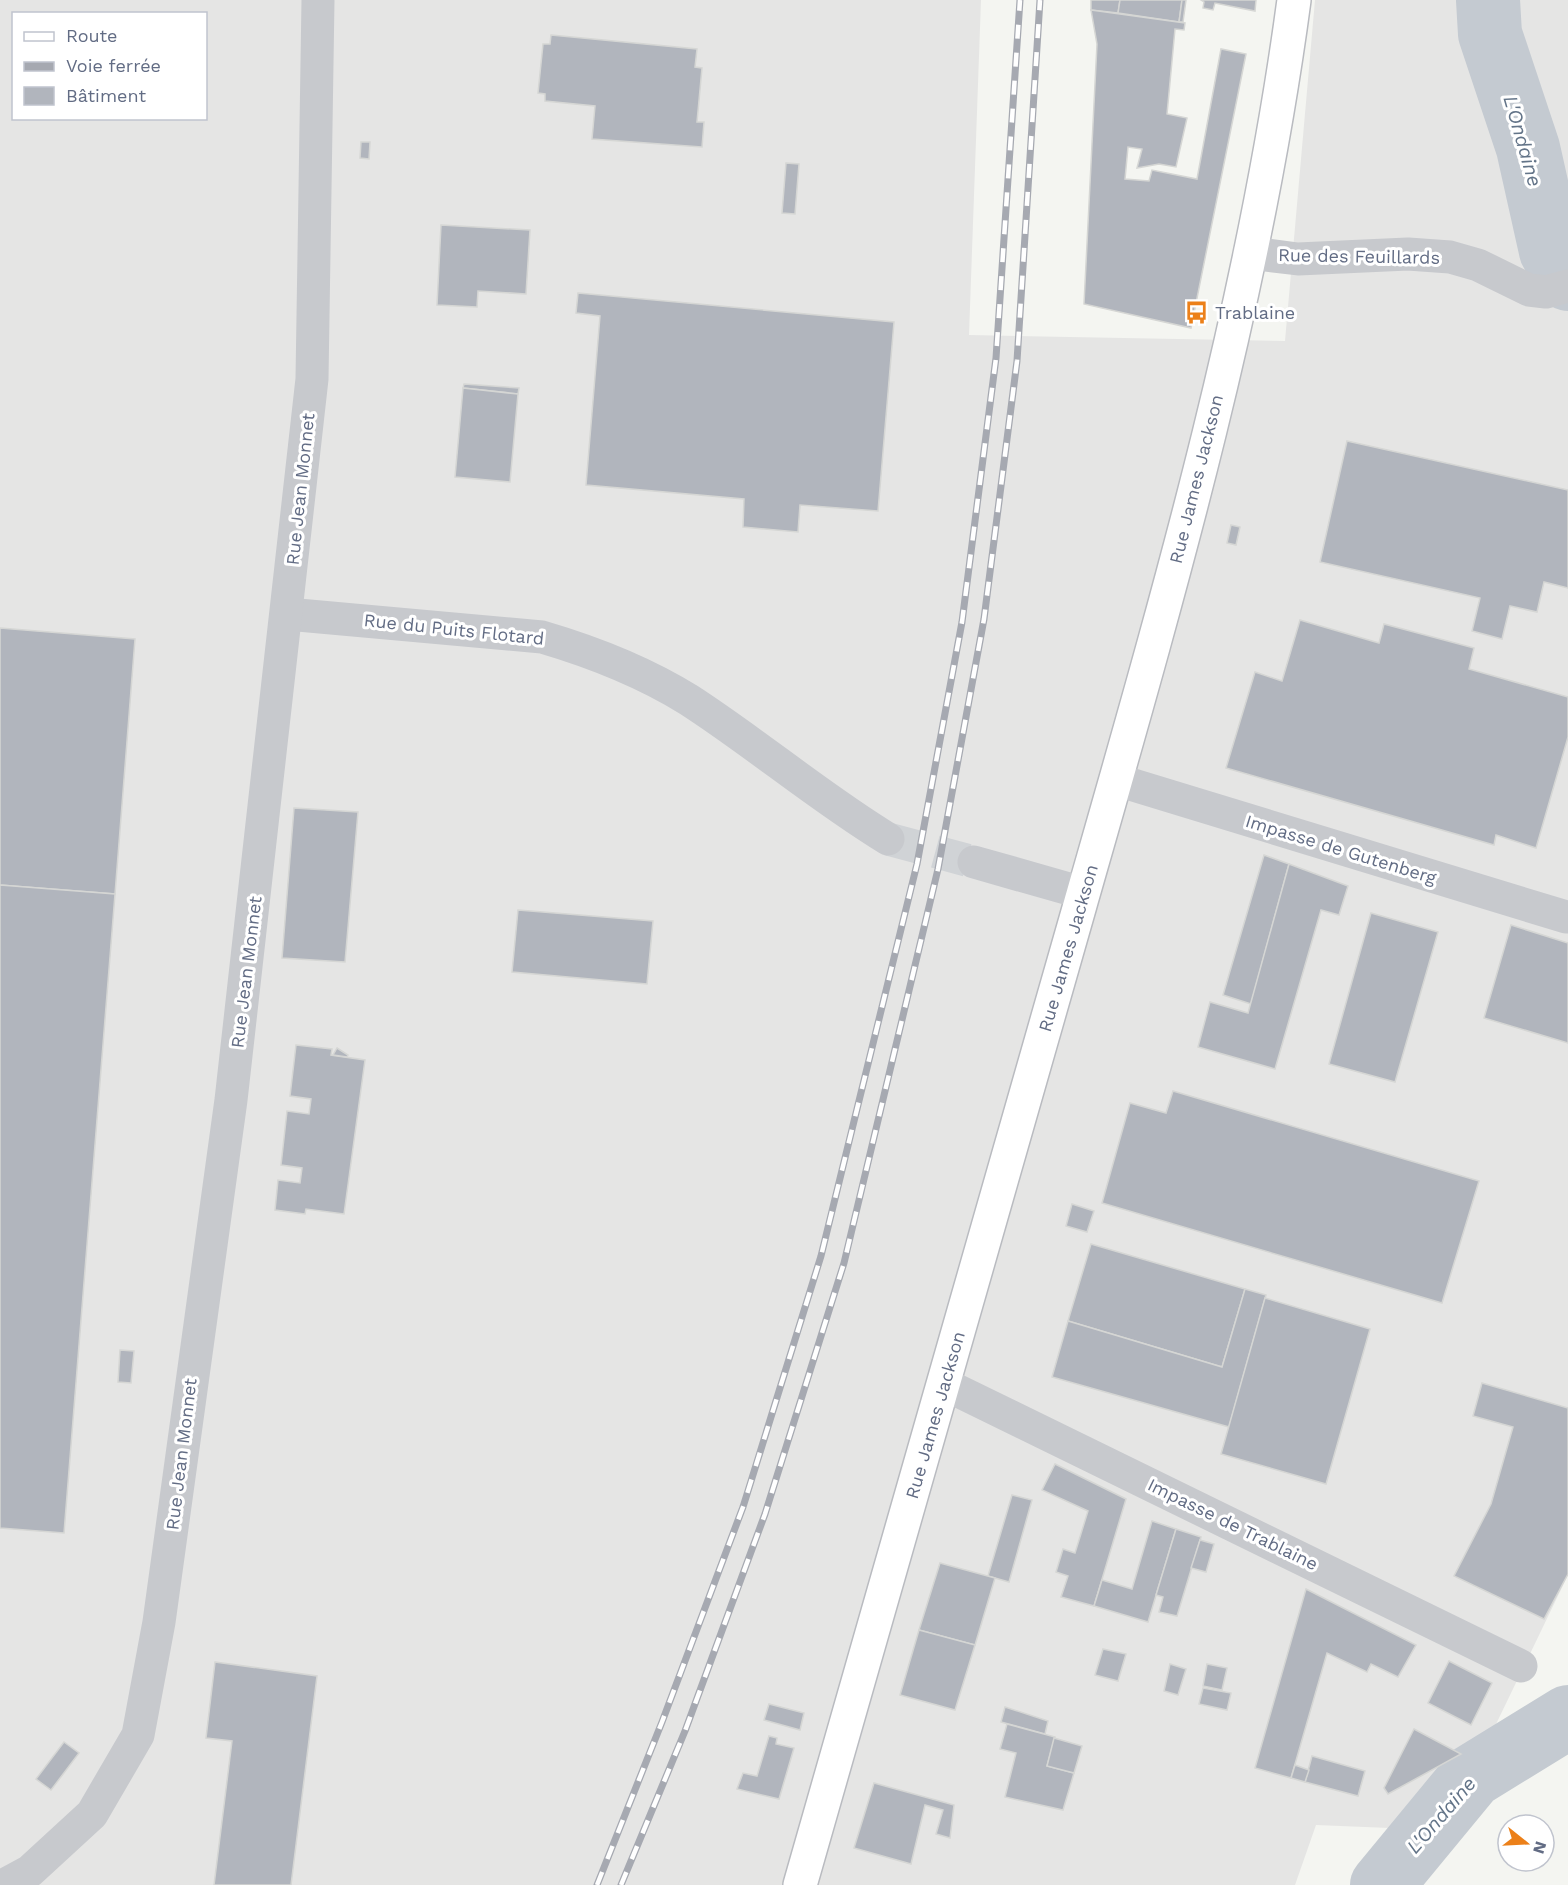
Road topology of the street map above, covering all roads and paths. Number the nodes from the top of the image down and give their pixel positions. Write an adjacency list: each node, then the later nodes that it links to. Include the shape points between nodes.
1 (318, 0): 5 (street, Rue Jean Monnet, via 312,379)
2 (1294, 0): 3 (main road, Rue James Jackson, via 1282,91)
3 (1250, 253): 4 (street, Rue des Feuillards, via 1298,259 1408,254 1450,257 1478,265 1529,290); 6 (main road, Rue James Jackson, via 1213,415)
4 (1557, 289)
5 (287, 614): 7 (street, Rue du Puits Flotard, via 542,637 581,648 687,699); 13 (street, Rue Jean Monnet, via 231,1100 159,1622 138,1735 92,1814 30,1871)
6 (1117, 780): 9 (main road, Rue James Jackson); 10 (street, Impasse de Gutenberg)
7 (888, 839)
8 (974, 862): 9 (street)
9 (1083, 893): 11 (main road, Rue James Jackson)
10 (1566, 917)
11 (944, 1384): 12 (street, Impasse de Trablaine); 14 (main road, Rue James Jackson)
12 (1521, 1666)
13 (4, 1885)
14 (800, 1885)

